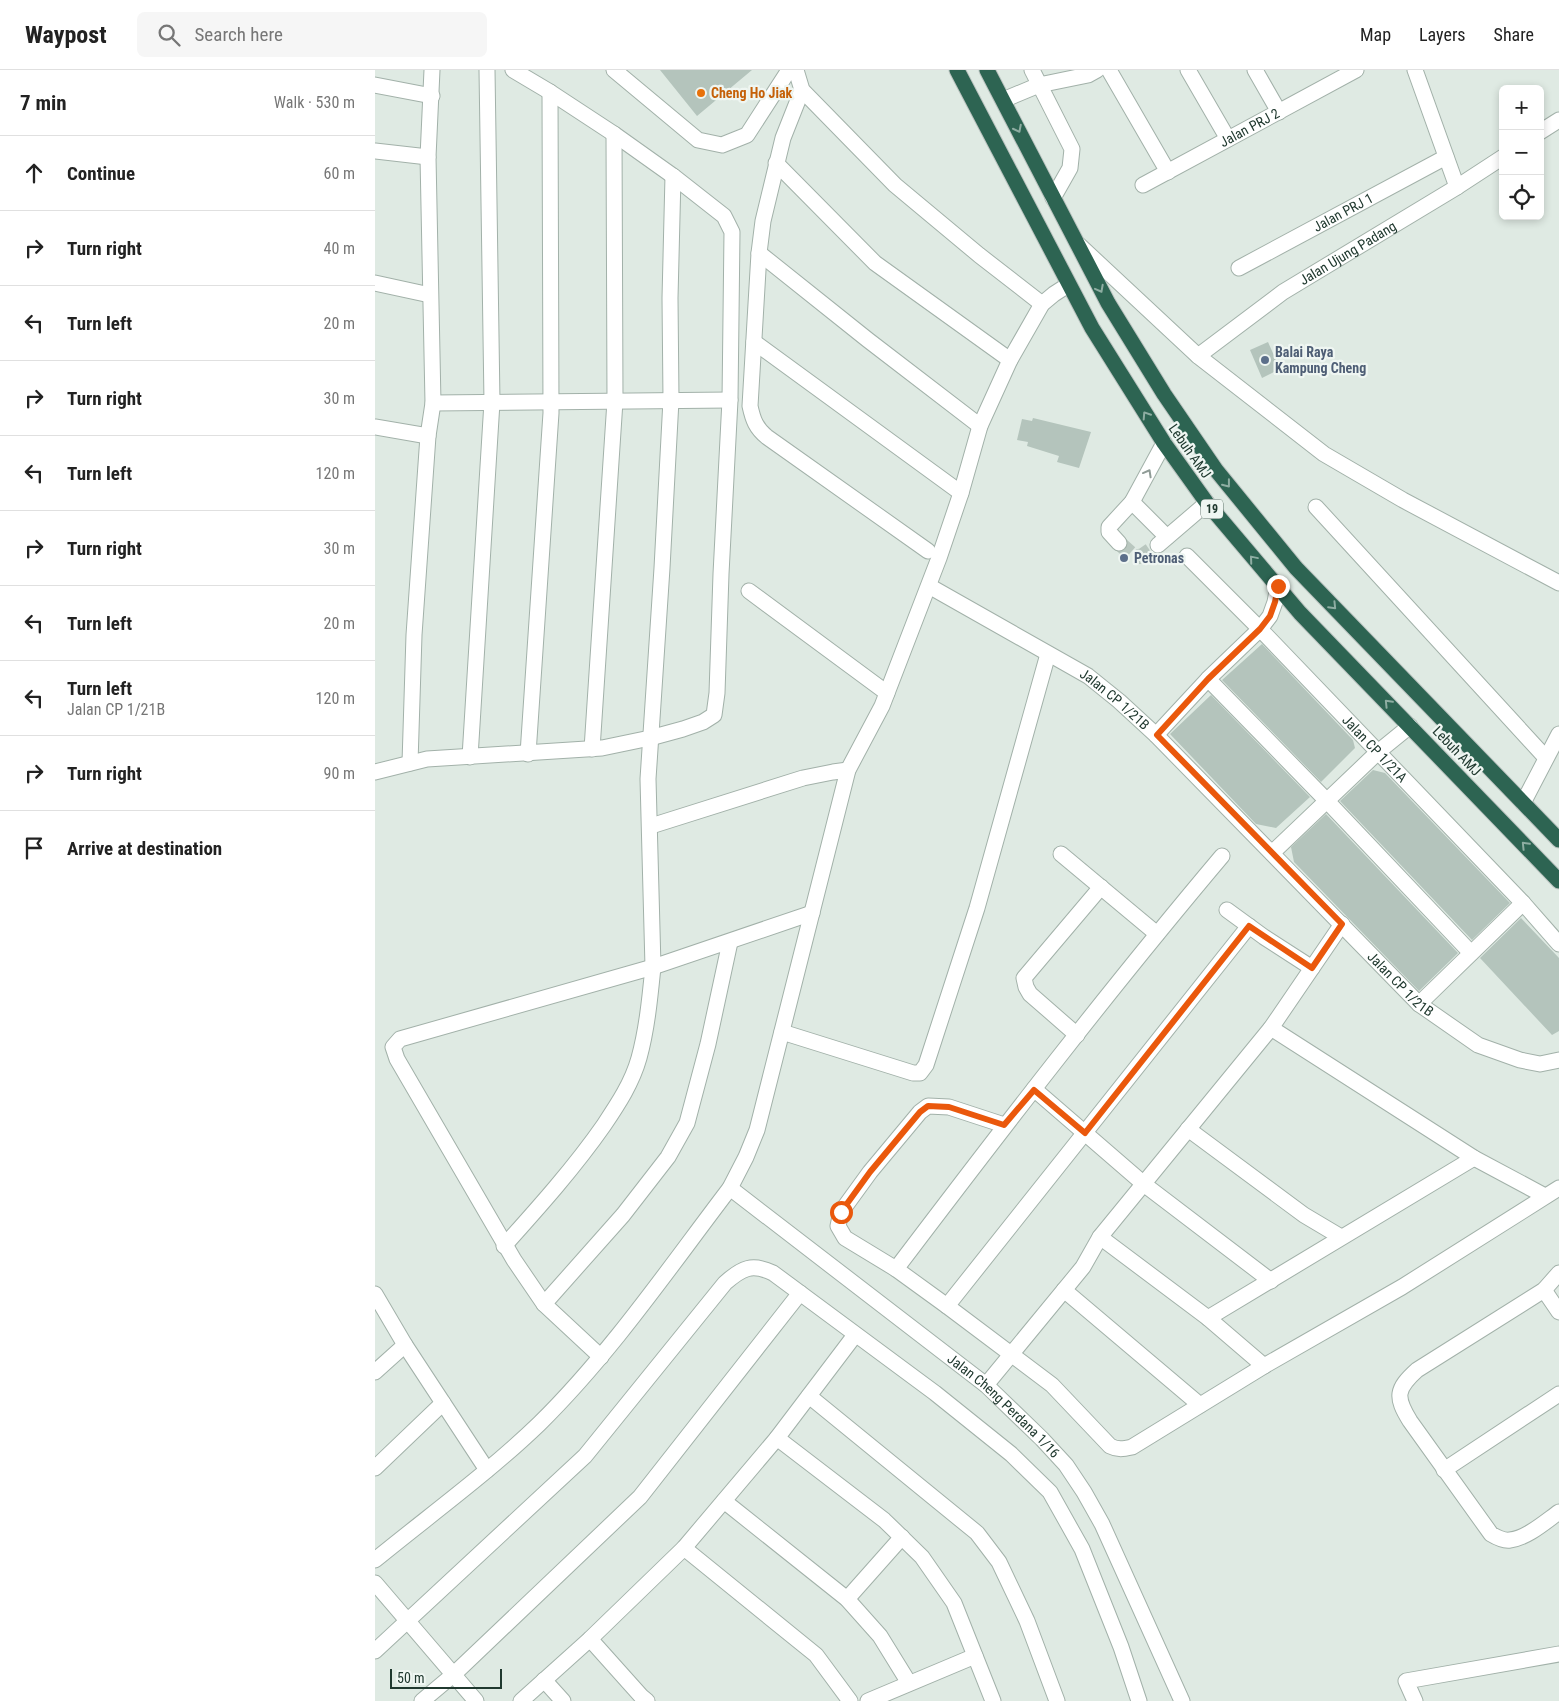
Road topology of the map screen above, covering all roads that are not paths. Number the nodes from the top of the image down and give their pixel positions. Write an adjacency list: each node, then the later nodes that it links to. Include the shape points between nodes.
1 (432, 70): 22 (street)
2 (487, 70): 52 (street)
3 (614, 70): 4 (street, via 698,140 722,145 747,135)
4 (789, 70)
5 (796, 70): 20 (street)
6 (957, 70): 43 (highway, Lebuh AMJ / 19)
7 (987, 70): 17 (highway, Lebuh AMJ / 19)
8 (1032, 70): 19 (street)
9 (1097, 70): 19 (street, via 1088,75)
10 (1109, 70): 34 (street)
11 (1188, 70): 28 (street)
12 (1255, 70): 24 (street)
13 (1356, 70): 16 (street, Jalan PRJ 2)
14 (1415, 70): 30 (street)
15 (521, 72): 21 (street)
16 (1333, 75): 24 (street, Jalan PRJ 2)
17 (995, 78): 23 (highway, Lebuh AMJ / 19)
18 (375, 85): 22 (street)
19 (1039, 85): 23 (street); 38 (street, via 1072,149 1070,168)
20 (802, 90): 33 (street); 45 (street, via 895,185)
21 (550, 92): 27 (street); 53 (street)
22 (432, 96): 31 (street)
23 (1003, 100): 38 (highway, Lebuh AMJ / 19, one-way to 38)
24 (1279, 112): 28 (street, Jalan PRJ 2)
25 (1559, 120): 26 (street)
26 (1543, 130)
27 (614, 134): 35 (street); 51 (street)
28 (1228, 139): 34 (street, Jalan PRJ 2)
29 (376, 155): 31 (street)
30 (1446, 157): 37 (street); 41 (street, Jalan PRJ 1)
31 (428, 158): 44 (street)
32 (1499, 160): 37 (street, Jalan Ujung Padang)
33 (776, 163): 40 (street); 48 (street, via 875,263)
34 (1167, 172): 36 (street, Jalan PRJ 2)
35 (673, 176): 49 (street); 50 (street, via 724,216 732,232)
36 (1143, 185)
37 (1457, 187): 47 (street, Jalan Ujung Padang, via 1283,292)
38 (1053, 198): 39 (highway, Lebuh AMJ / 19)
39 (1075, 241): 47 (street); 87 (highway, Lebuh AMJ / 19, one-way to 87, via 1108,304 1215,470 1296,568)
40 (759, 252): 46 (street); 55 (street)
41 (1239, 268)
42 (375, 283): 44 (street)
43 (1069, 285): 45 (street); 58 (highway, Lebuh AMJ / 19, one-way to 43)
44 (430, 295): 54 (street)
45 (1042, 304): 48 (street)
46 (754, 342): 59 (street); 64 (street, via 750,406 759,430)
47 (1198, 356): 66 (street, via 1324,454)
48 (1010, 360): 55 (street)
49 (671, 400): 50 (street); 51 (street); 77 (street)
50 (730, 400): 77 (street, via 714,715 703,722)
51 (615, 401): 53 (street); 78 (street)
52 (493, 402): 53 (street); 54 (street); 81 (street)
53 (551, 402): 80 (street)
54 (433, 403): 57 (street)
55 (980, 426): 59 (street)
56 (375, 427): 57 (street)
57 (428, 436): 83 (street, via 414,635)
58 (1164, 443): 60 (street, one-way to 58); 61 (highway, Lebuh AMJ / 19)
59 (961, 493): 67 (street)
60 (1132, 502): 61 (street, via 1162,541); 63 (street, via 1109,527 1109,532)
61 (1207, 503): 68 (highway, Lebuh AMJ / 19, one-way to 61)
62 (1315, 507): 82 (street)
63 (1119, 543)
64 (928, 550)
65 (1187, 556): 70 (street, Jalan CP 1/21A)
66 (1559, 584)
67 (929, 586): 71 (street, Jalan CP 1/21B); 73 (street)
68 (1278, 586): 70 (street, via 1270,616); 74 (highway, Lebuh AMJ / 19, one-way to 68, via 1300,613)
69 (749, 591): 73 (street)
70 (1260, 629): 72 (street); 79 (street, Jalan CP 1/21A)
71 (1048, 654): 76 (street, Jalan CP 1/21B, via 1088,676); 108 (street, via 977,908 926,1065 920,1072 913,1073)
72 (1208, 679): 76 (street); 86 (street)
73 (887, 693): 84 (street)
74 (1410, 726): 79 (street); 93 (highway, Lebuh AMJ / 19, one-way to 74)
75 (1559, 734): 82 (street)
76 (1157, 735): 90 (street, Jalan CP 1/21B)
77 (650, 738): 78 (street); 88 (street)
78 (592, 748): 80 (street)
79 (1378, 752): 86 (street); 95 (street, Jalan CP 1/21A)
80 (528, 754): 81 (street)
81 (470, 757): 83 (street)
82 (1546, 758): 87 (street)
83 (410, 763): 85 (street)
84 (848, 770): 88 (street, via 803,778); 97 (street)
85 (375, 772)
86 (1327, 801): 90 (street); 103 (street)
87 (1523, 803): 89 (highway, Lebuh AMJ / 19)
88 (651, 826): 104 (street)
89 (1559, 840)
90 (1272, 853): 98 (street, Jalan CP 1/21B)
91 (1061, 854): 94 (street)
92 (1222, 856): 100 (street)
93 (1559, 880)
94 (1101, 887): 100 (street); 109 (street, via 1025,978 1030,994)
95 (1523, 903): 102 (street, Jalan CP 1/21A); 103 (street)
96 (1227, 910): 99 (street)
97 (812, 912): 101 (street); 108 (street)
98 (1342, 924): 105 (street); 106 (street, Jalan CP 1/21B)
99 (1249, 926): 105 (street); 114 (street)
100 (1157, 934): 109 (street)
101 (730, 942): 104 (street); 130 (street, via 687,1123 668,1157 623,1216)
102 (1559, 944)
103 (1471, 953): 106 (street)
104 (653, 967): 122 (street, via 639,1058 624,1096 553,1192); 122 (street, via 399,1039 393,1047)
105 (1312, 968): 107 (street)
106 (1419, 1004): 110 (street, Jalan CP 1/21B, via 1478,1045 1540,1064)
107 (1271, 1028): 113 (street); 115 (street)
108 (782, 1032): 117 (street, via 757,1130)
109 (1077, 1035): 111 (street)
110 (1559, 1060)
111 (1034, 1090): 112 (street); 114 (street)
112 (1004, 1125): 123 (street); 123 (street, via 949,1107 928,1106 870,1172 841,1212 838,1226 845,1238)
113 (1188, 1129): 116 (street); 120 (street, via 1304,1215)
114 (1085, 1133): 116 (street); 131 (street)
115 (1474, 1158): 119 (street); 120 (street)
116 (1145, 1185): 121 (street); 125 (street)
117 (730, 1188): 137 (street); 140 (street, Jalan Cheng Perdana 1/16)
118 (1559, 1188): 119 (street)
119 (1545, 1196): 138 (street, via 1402,1287)
120 (1341, 1237): 125 (street)
121 (1100, 1238): 126 (street, via 1083,1267); 133 (street)
122 (505, 1246): 130 (street)
123 (896, 1269): 131 (street)
124 (1559, 1273): 127 (street)
125 (1271, 1281): 133 (street)
126 (1064, 1290): 136 (street); 144 (street)
127 (1544, 1290): 132 (street); 148 (street, via 1404,1381 1399,1392 1401,1407)
128 (800, 1293): 134 (street); 156 (street, via 762,1268 749,1267 735,1273 585,1456); 161 (street, via 640,1497)
129 (375, 1294): 135 (street)
130 (544, 1304): 137 (street)
131 (947, 1306): 136 (street)
132 (1559, 1312)
133 (1208, 1318): 138 (street)
134 (855, 1335): 142 (street); 173 (street, via 935,1393 1011,1454 1051,1492 1082,1549)
135 (405, 1345): 139 (street); 143 (street)
136 (1012, 1354): 140 (street); 144 (street, via 1052,1385 1104,1441 1116,1449 1132,1447)
137 (601, 1357): 147 (street, via 539,1424)
138 (1264, 1366): 144 (street)
139 (375, 1372)
140 (986, 1386): 174 (street, Jalan Cheng Perdana 1/16, via 1043,1438 1066,1464 1084,1492 1102,1524)
141 (1559, 1394): 148 (street)
142 (809, 1396): 145 (street); 172 (street, via 977,1533 999,1562 1027,1622)
143 (443, 1403): 146 (street); 147 (street)
144 (1200, 1404)
145 (777, 1438): 149 (street); 151 (street)
146 (375, 1468)
147 (487, 1470): 153 (street)
148 (1444, 1470): 150 (street, via 1491,1534 1499,1539 1509,1540 1525,1534)
149 (724, 1501): 152 (street); 155 (street)
150 (1559, 1512)
151 (902, 1537): 155 (street); 160 (street, via 922,1557 954,1603)
152 (684, 1548): 157 (street); 169 (street, via 816,1655)
153 (375, 1560)
154 (375, 1584): 156 (street)
155 (847, 1599): 163 (street, via 880,1636)
156 (407, 1622): 158 (street); 161 (street)
157 (590, 1638): 162 (street); 168 (street)
158 (375, 1651)
159 (1559, 1654): 175 (street, via 1407,1681)
160 (975, 1656): 163 (street); 171 (street)
161 (453, 1675): 164 (street); 165 (street)
162 (545, 1680): 166 (street); 167 (street)
163 (909, 1683): 170 (street)
164 (422, 1701)
165 (476, 1701)
166 (521, 1701)
167 (563, 1701)
168 (647, 1701)
169 (849, 1701)
170 (868, 1701)
171 (993, 1701)
172 (1057, 1701)
173 (1139, 1701)
174 (1182, 1701)
175 (1415, 1701)

